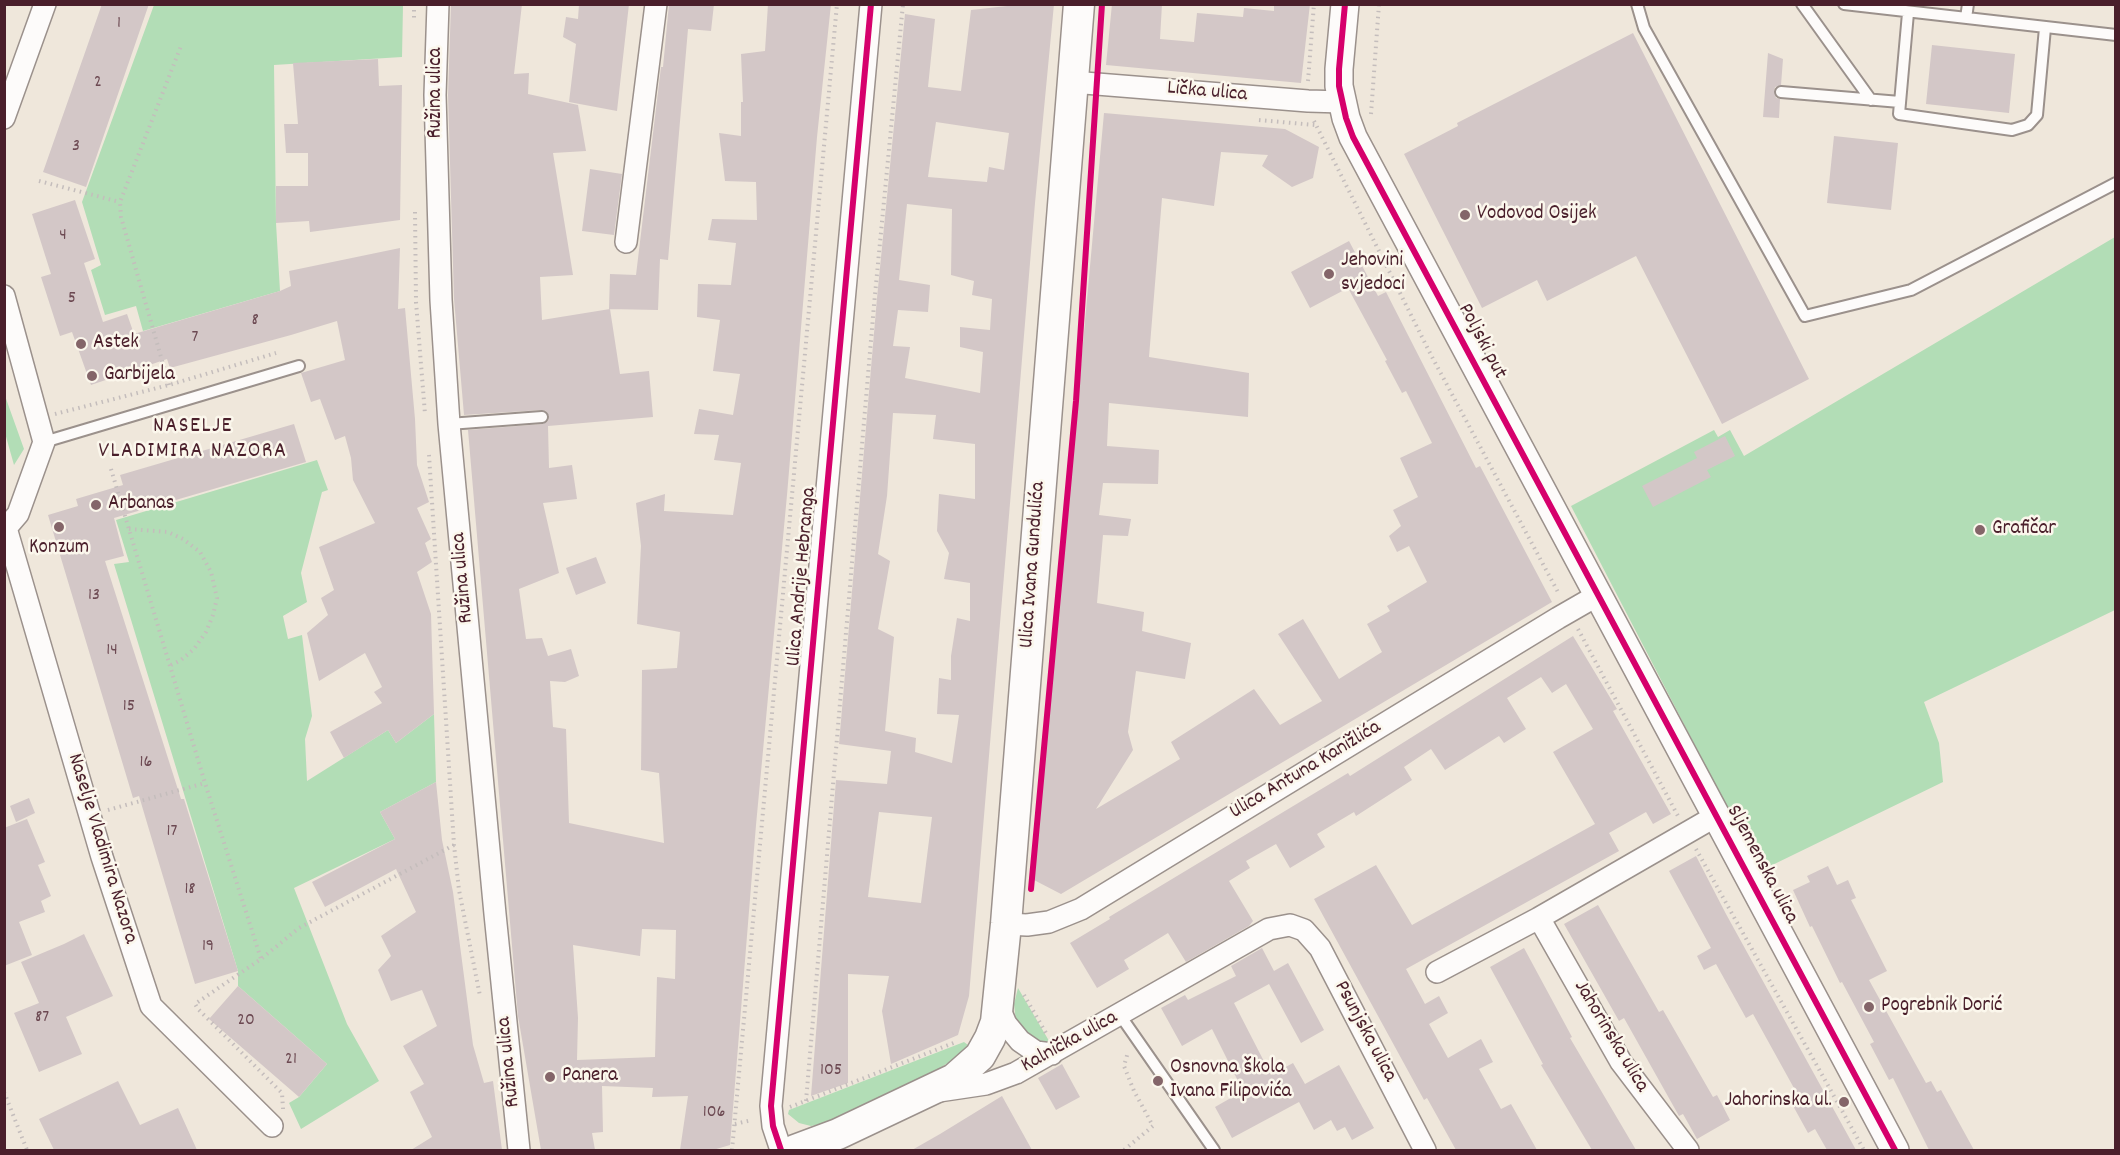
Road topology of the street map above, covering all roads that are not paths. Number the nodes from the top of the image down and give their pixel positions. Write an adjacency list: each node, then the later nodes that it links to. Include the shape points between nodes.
1 (45, 4): 20 (street)
2 (438, 4): 26 (street, Ružina ulica, via 438,220)
3 (656, 4): 22 (street)
4 (871, 4): 42 (street, Ulica Andrije Hebranga, via 771,1106)
5 (1079, 4): 15 (main road, Ulica Ivana Gundulića)
6 (1345, 4): 18 (street, Poljski put, via 1339,69)
7 (1638, 4): 21 (lane, via 1644,28 1805,316 1911,290)
8 (1802, 4): 17 (lane)
9 (1844, 4): 11 (lane)
10 (1968, 4): 12 (lane)
11 (1908, 13): 12 (lane); 19 (lane)
12 (1966, 18): 13 (lane)
13 (2045, 27): 14 (lane); 19 (lane, via 2037,115 2028,125 2012,130 1899,114)
14 (2115, 35)
15 (1072, 82): 18 (street, Lička ulica); 32 (main road, Ulica Ivana Gundulića)
16 (1781, 92): 17 (lane)
17 (1871, 100): 19 (lane)
18 (1342, 102): 29 (street, Poljski put, via 1361,154)
19 (1900, 102)
20 (4, 118)
21 (2115, 183)
22 (626, 242)
23 (4, 296): 27 (street)
24 (299, 366): 27 (lane)
25 (542, 417): 26 (lane)
26 (449, 424): 41 (street, Ružina ulica)
27 (44, 442): 28 (street, Naselje Vladimira Nazora, via 18,514)
28 (5, 529): 39 (street, Naselje Vladimira Nazora, via 89,814 151,1006)
29 (1598, 595): 30 (street, Sljemenska ulica); 32 (street, Ulica Antuna Kanižlića, via 1081,909 1049,922)
30 (1716, 816): 31 (street); 47 (street, Sljemenska ulica)
31 (1539, 918): 34 (street); 46 (street, Jahorinska ulica, via 1621,1062)
32 (1006, 924): 35 (main road, Ulica Ivana Gundulića)
33 (1290, 925): 36 (street, Kalnička ulica, via 1269,929); 45 (street, Psunjska ulica, via 1304,930 1320,948)
34 (1437, 972)
35 (1010, 998): 37 (street, via 1006,1024 1036,1052); 38 (main road, Ulica Ivana Gundulića, via 980,1056 954,1079)
36 (1120, 1015): 37 (street, Kalnička ulica); 44 (lane)
37 (1054, 1052): 38 (street, Kalnička ulica, via 1004,1078)
38 (926, 1093): 40 (main road, Kalnička ulica)
39 (272, 1126)
40 (841, 1142): 43 (main road, Kalnička ulica)
41 (519, 1150)
42 (781, 1150)
43 (795, 1150)
44 (1214, 1150)
45 (1425, 1150)
46 (1688, 1150)
47 (1895, 1150)

